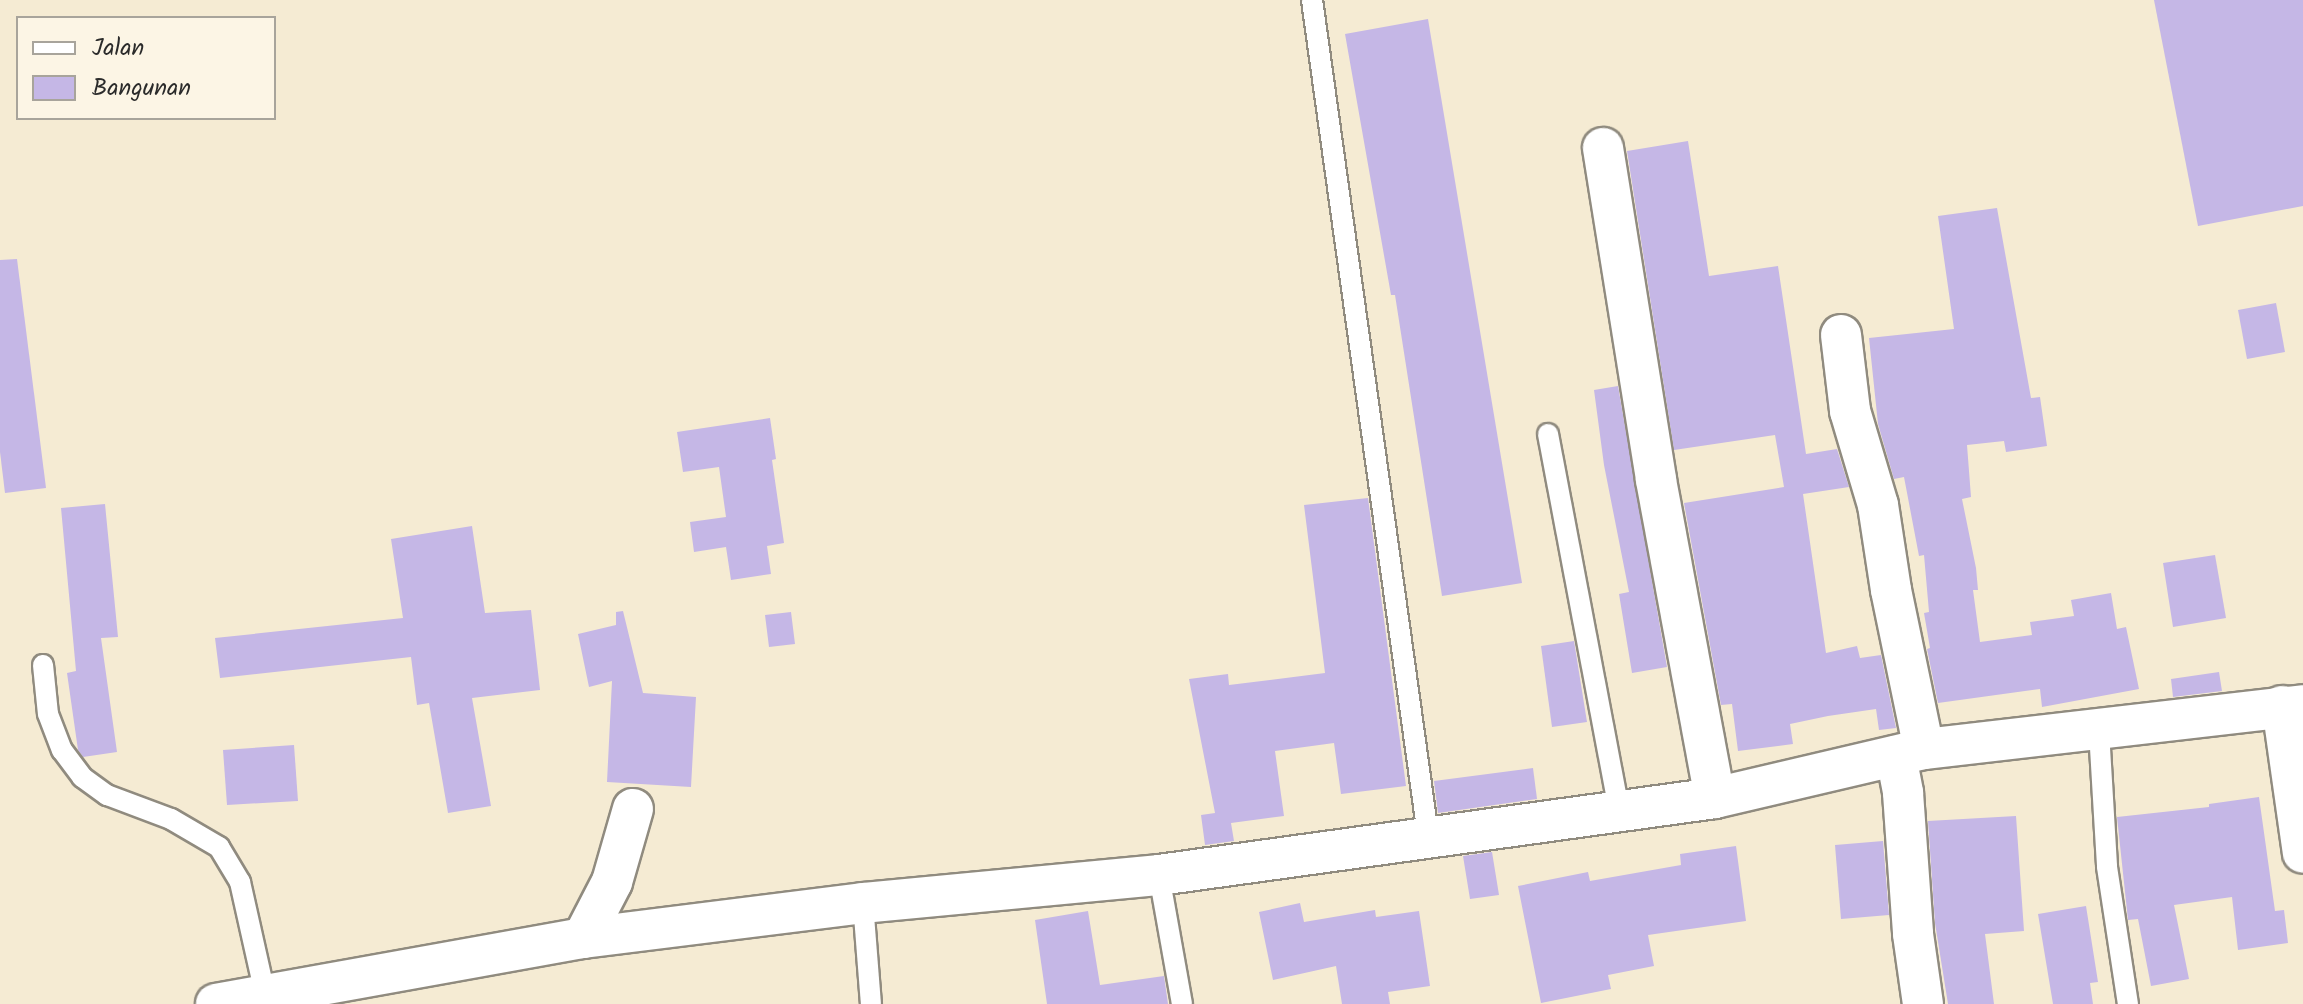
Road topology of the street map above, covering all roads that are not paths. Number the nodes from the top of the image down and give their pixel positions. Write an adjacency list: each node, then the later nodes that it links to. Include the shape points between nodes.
1 (1312, 0): 12 (lane)
2 (1603, 148): 9 (street, via 1656,480)
3 (1841, 335): 8 (street, via 1850,411 1878,505)
4 (1548, 434): 11 (lane)
5 (43, 665): 17 (lane, via 48,714 62,750 82,777 107,795 171,819 219,847 240,882)
6 (2292, 705): 7 (street); 13 (street)
7 (2099, 731): 8 (street); 22 (lane, via 2107,867)
8 (1910, 752): 9 (street); 21 (street, via 1903,793)
9 (1715, 798): 11 (street)
10 (633, 809): 16 (street, via 612,882)
11 (1619, 811): 12 (street)
12 (1428, 835): 14 (street)
13 (2303, 853)
14 (1159, 875): 15 (street); 20 (lane)
15 (863, 903): 16 (street); 19 (lane)
16 (583, 938): 17 (street)
17 (266, 998): 18 (street)
18 (216, 1004)
19 (871, 1004)
20 (1182, 1004)
21 (1923, 1004)
22 (2128, 1004)

